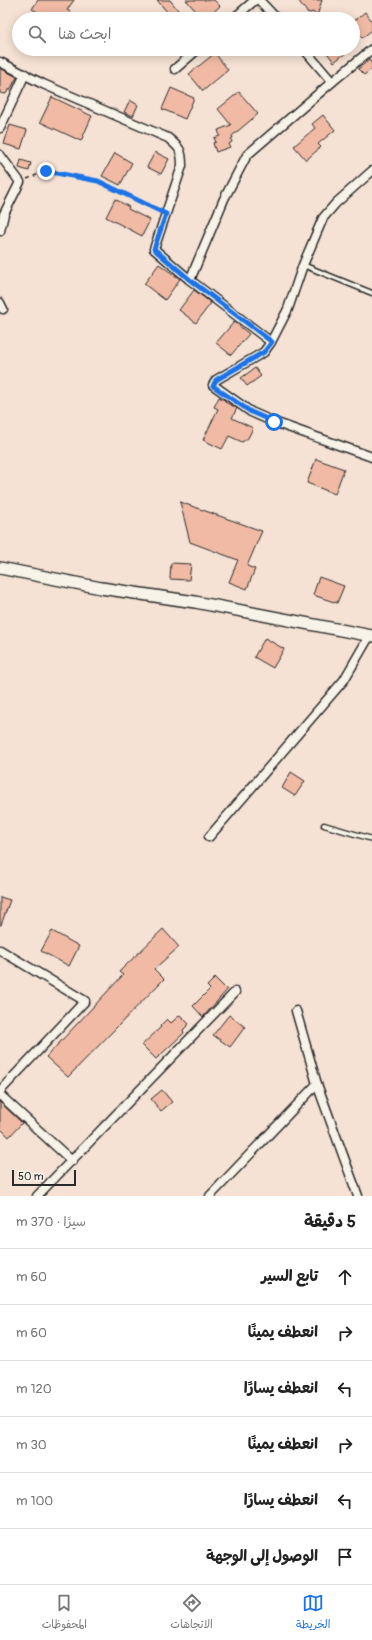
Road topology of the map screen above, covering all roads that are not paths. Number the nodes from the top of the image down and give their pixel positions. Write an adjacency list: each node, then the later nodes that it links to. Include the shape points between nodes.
1 (255, 0): 3 (street)
2 (259, 0): 4 (street)
3 (241, 12)
4 (270, 12)
5 (372, 49): 11 (street)
6 (190, 56): 9 (street)
7 (310, 56): 11 (street)
8 (0, 62): 10 (street)
9 (175, 69)
10 (25, 74): 12 (street); 17 (street, via 168,138 179,147 182,166 154,249)
11 (332, 82): 17 (street, via 247,155 224,199)
12 (0, 128)
13 (0, 155): 15 (street, via 20,182 4,214)
14 (372, 171): 16 (street, via 336,202 323,218)
15 (0, 231)
16 (303, 265): 18 (lane); 19 (street, via 288,309)
17 (190, 280): 19 (street)
18 (372, 293)
19 (272, 342): 20 (street, via 264,352 216,380 213,386 251,412)
20 (372, 457)
21 (0, 568): 22 (street)
22 (371, 636): 24 (street, via 344,680)
23 (324, 825): 25 (lane)
24 (209, 837)
25 (372, 839)
26 (1, 952): 30 (street, via 86,1001)
27 (235, 992): 32 (street)
28 (296, 1011): 29 (street)
29 (317, 1084): 34 (street); 35 (street)
30 (0, 1091)
31 (0, 1095): 32 (street)
32 (72, 1161): 33 (street)
33 (37, 1196)
34 (210, 1196)
35 (358, 1196)

